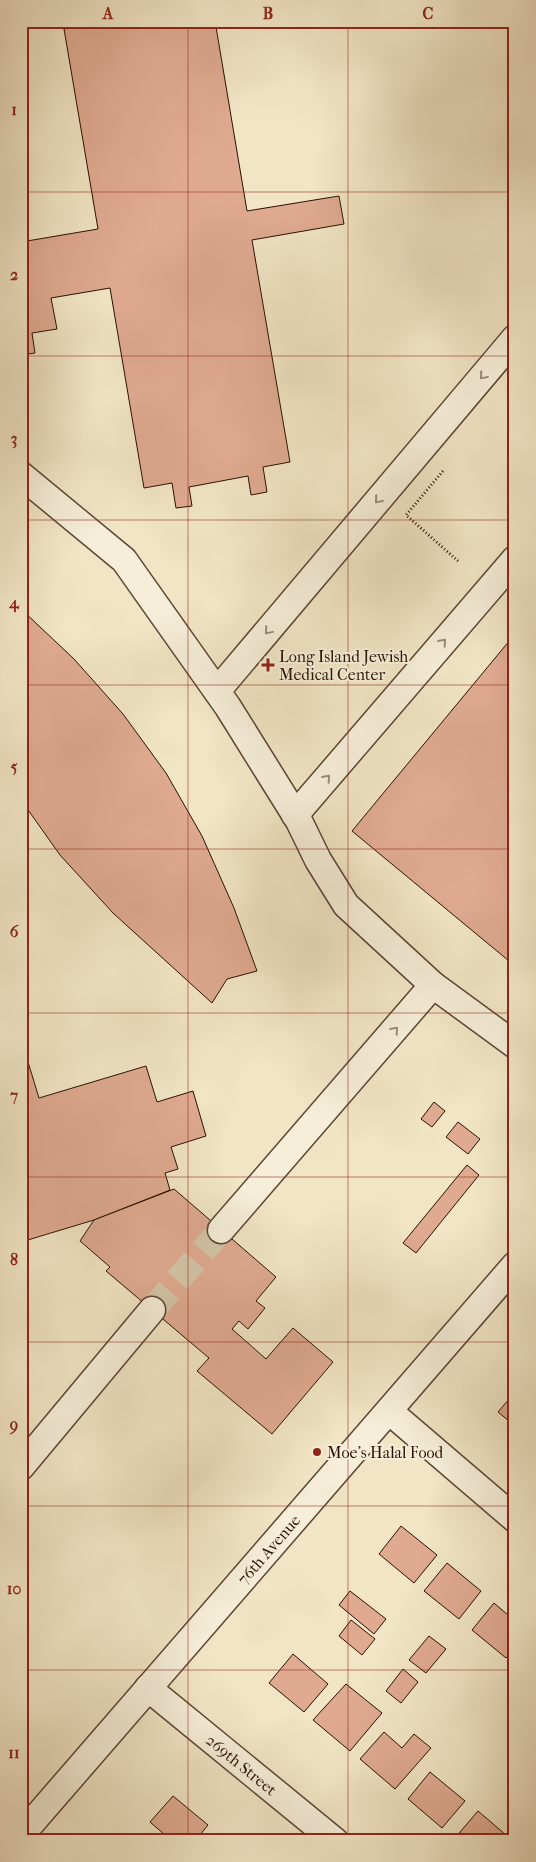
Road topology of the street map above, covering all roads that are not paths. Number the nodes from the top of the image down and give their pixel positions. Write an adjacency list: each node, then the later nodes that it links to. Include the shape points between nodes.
1 (515, 338): 4 (street, one-way to 4)
2 (21, 475): 4 (street, via 124,560)
3 (515, 559): 5 (street, one-way to 3)
4 (217, 691): 5 (street)
5 (295, 815): 6 (street, via 346,905)
6 (433, 985): 7 (street); 8 (street, one-way to 6)
7 (515, 1045)
8 (222, 1230)
9 (515, 1265): 11 (street, 76th Avenue)
10 (152, 1310): 12 (street)
11 (389, 1411): 13 (street); 14 (street, 76th Avenue)
12 (21, 1467)
13 (515, 1519)
14 (148, 1688): 15 (street, 76th Avenue); 16 (street, 269th Street)
15 (21, 1835)
16 (335, 1841)

